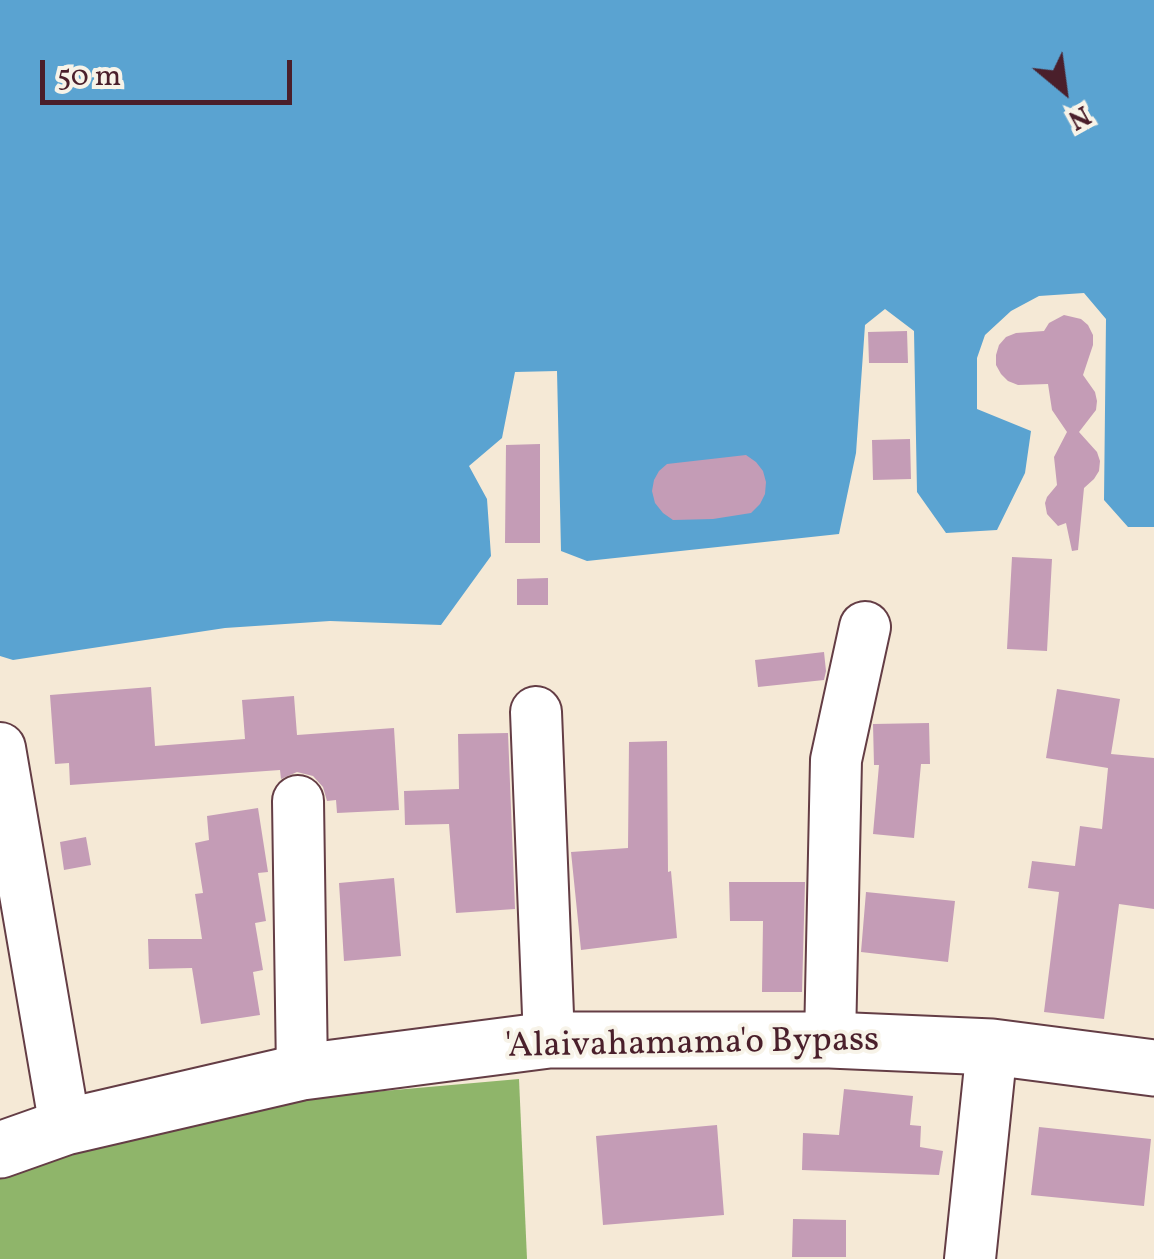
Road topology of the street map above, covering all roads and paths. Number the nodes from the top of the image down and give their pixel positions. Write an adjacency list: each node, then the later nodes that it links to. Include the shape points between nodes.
1 (865, 627): 6 (street, via 836,760)
2 (536, 712): 5 (street)
3 (0, 748): 10 (street)
4 (298, 801): 9 (street)
5 (549, 1040): 6 (main road, 'Alaivahamama'o Bypass); 9 (main road, 'Alaivahamama'o Bypass)
6 (830, 1040): 7 (main road, 'Alaivahamama'o Bypass)
7 (992, 1047): 8 (main road, 'Alaivahamama'o Bypass); 12 (street)
8 (1154, 1068)
9 (302, 1072): 10 (main road, 'Alaivahamama'o Bypass)
10 (64, 1127): 11 (main road, 'Alaivahamama'o Bypass)
11 (0, 1150)
12 (970, 1259)

